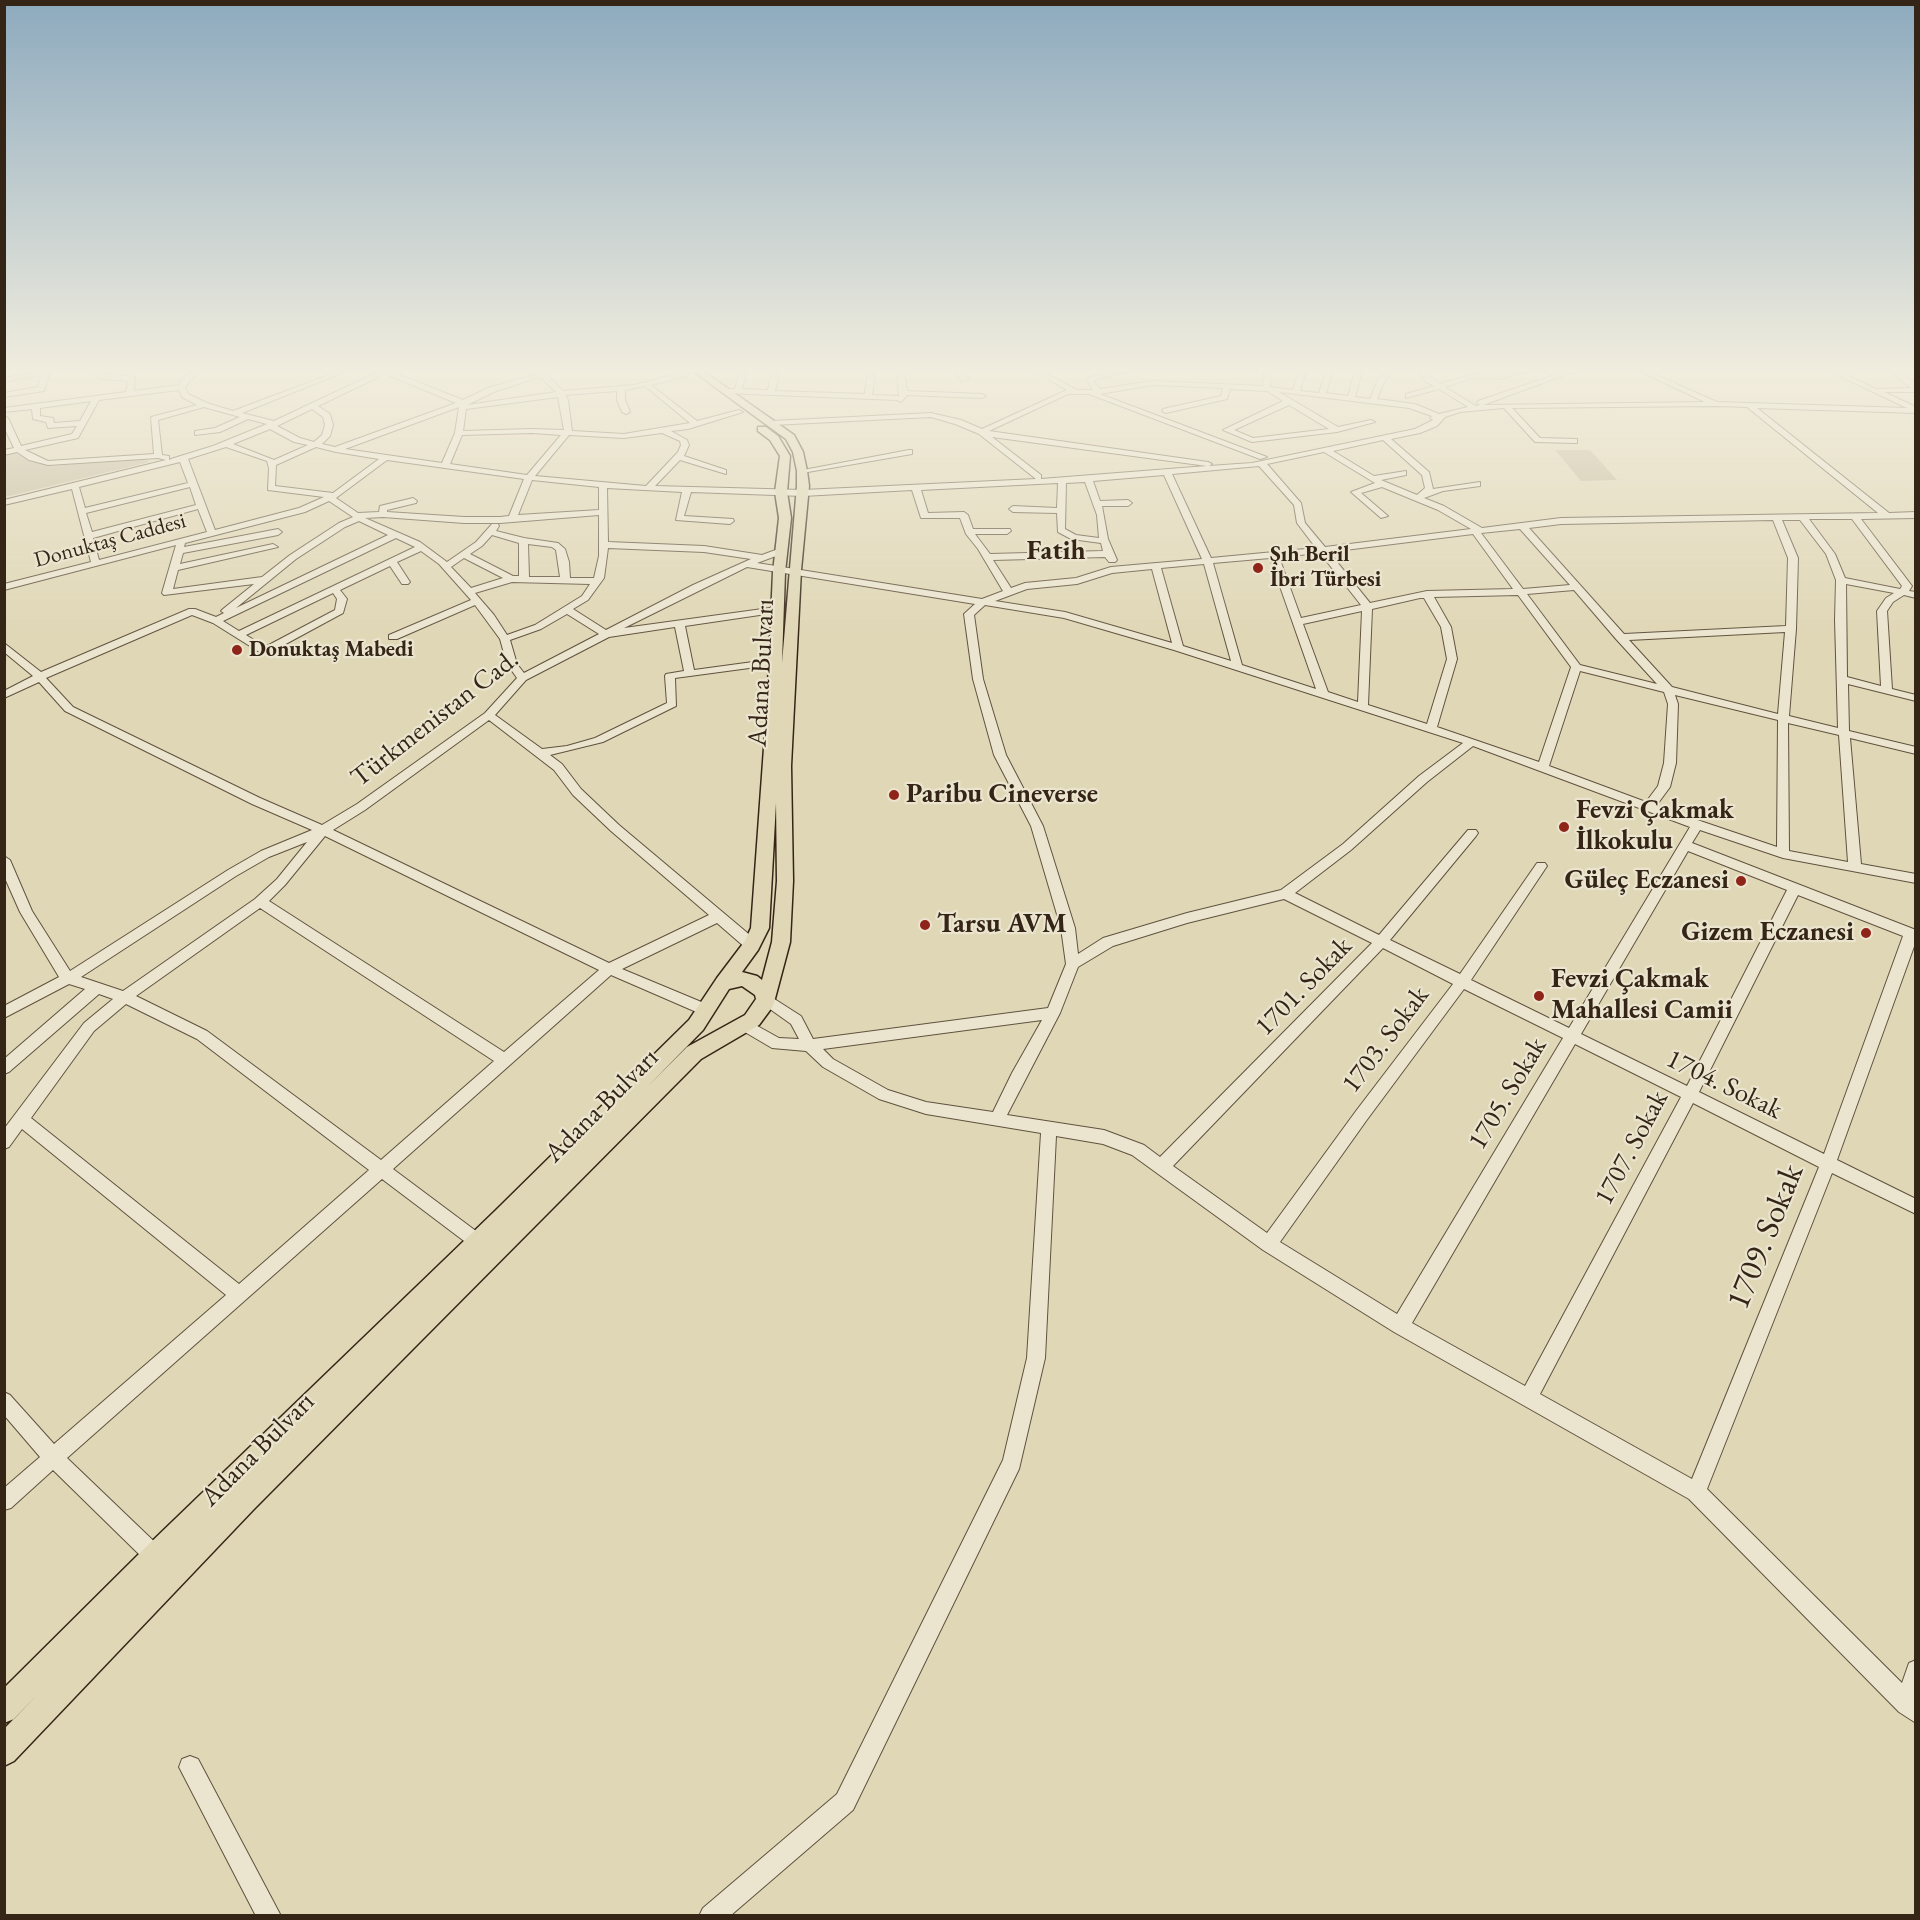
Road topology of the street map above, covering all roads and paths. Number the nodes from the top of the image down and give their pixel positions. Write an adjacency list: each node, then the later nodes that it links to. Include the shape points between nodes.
1 (180, 460): 36 (street)
2 (1262, 460): 83 (street, via 1298,505 1301,522)
3 (40, 461): 4 (street)
4 (86, 461)
5 (178, 461): 40 (street)
6 (270, 461): 24 (street)
7 (280, 461): 24 (street)
8 (381, 461): 45 (street, Donuktaş Caddesi)
9 (413, 461): 25 (street)
10 (447, 461): 25 (street)
11 (543, 461): 31 (street)
12 (676, 461): 42 (street)
13 (690, 461): 27 (street)
14 (785, 461): 43 (main road, Adana Bulvarı)
15 (799, 461): 35 (main road, Adana Bulvarı)
16 (880, 461): 35 (street)
17 (1018, 461): 30 (street)
18 (1181, 461): 26 (street)
19 (1256, 461): 26 (street)
20 (1258, 461): 28 (street)
21 (1343, 461): 33 (street)
22 (1411, 461): 46 (street, via 1426,474 1429,489)
23 (1818, 461): 58 (street)
24 (272, 464): 45 (street, via 271,488)
25 (445, 465): 31 (street)
26 (1212, 465): 30 (street)
27 (723, 472)
28 (1167, 473): 32 (street); 89 (street)
29 (1402, 473): 33 (street)
30 (1038, 477): 35 (street, via 921,483)
31 (529, 478): 39 (street); 64 (street)
32 (1088, 479): 34 (street); 50 (street)
33 (1373, 479): 37 (street)
34 (1062, 481): 41 (street); 54 (street)
35 (803, 483): 41 (street); 43 (street); 90 (main road, Adana Bulvarı)
36 (193, 484): 51 (street); 53 (street)
37 (1382, 484): 46 (street); 60 (street, via 1355,492)
38 (1477, 484): 46 (street, via 1442,489)
39 (603, 485): 42 (street); 55 (street)
40 (75, 486): 49 (street); 53 (street)
41 (916, 488): 73 (street, via 924,516 964,515)
42 (648, 489): 44 (street)
43 (782, 489): 44 (street); 90 (main road, Adana Bulvarı, via 785,518)
44 (687, 490): 66 (street, via 679,518)
45 (332, 497): 62 (street); 74 (street, Donuktaş Caddesi, via 302,510)
46 (1419, 498): 69 (street)
47 (413, 501): 56 (street, via 383,508)
48 (1128, 502): 50 (street)
49 (4, 503)
50 (1097, 504): 78 (street)
51 (201, 506): 74 (street); 76 (street)
52 (1012, 510): 54 (street)
53 (82, 511): 76 (street)
54 (1062, 511): 78 (street, via 1063,533)
55 (604, 512): 64 (street); 79 (street)
56 (383, 514): 62 (street); 65 (street)
57 (1854, 515): 58 (street); 61 (street); 111 (street, via 1905,581)
58 (1886, 515): 59 (street)
59 (1910, 515): 68 (street)
60 (1384, 516)
61 (1802, 516): 63 (street); 101 (street, via 1830,554)
62 (358, 517): 75 (street); 99 (street)
63 (1776, 517): 67 (street, via 1585,520); 123 (street, via 1793,558)
64 (513, 518): 65 (street)
65 (500, 520): 70 (street)
66 (730, 521)
67 (1522, 525): 69 (street); 105 (street)
68 (1916, 527)
69 (1477, 530): 83 (street); 110 (street)
70 (490, 531): 77 (street); 84 (street)
71 (1007, 531): 73 (street)
72 (278, 532): 80 (street)
73 (969, 532): 87 (street)
74 (212, 534): 80 (street, Donuktaş Caddesi)
75 (396, 535): 82 (street); 120 (street)
76 (89, 536): 91 (street)
77 (523, 541): 98 (street); 100 (street, via 560,549)
78 (1104, 541): 85 (street)
79 (604, 544): 90 (street, via 704,549); 102 (street)
80 (180, 546): 91 (street, Donuktaş Caddesi); 95 (street)
81 (273, 547): 95 (street)
82 (422, 547): 88 (street); 93 (street)
83 (1322, 550): 86 (street); 116 (street)
84 (464, 554): 93 (street); 97 (street)
85 (1108, 554): 87 (street); 96 (street)
86 (1274, 555): 89 (street); 121 (street)
87 (987, 557): 109 (street)
88 (392, 561): 103 (street); 106 (street)
89 (1209, 561): 94 (street); 132 (street)
90 (780, 562): 92 (street); 92 (street, Türkmenistan Cad.); 115 (street); 119 (main road, Adana Bulvarı); 176 (main road, Adana Bulvarı, via 785,881 781,942)
91 (96, 564): 104 (street, Donuktaş Caddesi)
92 (746, 564): 124 (street, Türkmenistan Cad.)
93 (446, 566): 108 (street)
94 (1156, 566): 96 (street); 130 (street)
95 (174, 568): 107 (street, via 167,593)
96 (1119, 569): 109 (street, via 1077,581 1025,586)
97 (511, 579): 98 (street); 108 (street)
98 (524, 579): 100 (street)
99 (263, 580): 107 (street); 120 (street)
100 (565, 580): 102 (street)
101 (1841, 580): 111 (street); 137 (street)
102 (597, 581): 117 (street, via 585,598)
103 (405, 582)
104 (4, 587)
105 (1576, 587): 110 (street); 126 (street)
106 (334, 588): 125 (street); 125 (street, via 342,599 340,611 265,651)
107 (200, 589): 118 (street)
108 (469, 592): 114 (street)
109 (1008, 592): 115 (street)
110 (1519, 592): 112 (street); 133 (street)
111 (1903, 592): 113 (street); 138 (street, via 1882,611)
112 (1427, 594): 116 (street); 146 (street, via 1446,627 1452,659)
113 (1916, 595)
114 (477, 601): 127 (street); 128 (street)
115 (983, 602): 130 (street, via 1065,615); 169 (street, via 969,614 978,679 1000,755 1037,826 1068,928)
116 (1367, 606): 121 (street); 143 (street)
117 (567, 609): 124 (street); 128 (street, via 538,627)
118 (192, 610): 120 (street); 135 (street)
119 (777, 610): 122 (street); 131 (main road, Adana Bulvarı)
120 (216, 621): 125 (street)
121 (1298, 622): 140 (street)
122 (680, 623): 124 (street); 134 (street)
123 (1791, 629): 126 (street); 145 (street)
124 (606, 634): 136 (street, Türkmenistan Cad.)
125 (238, 635)
126 (1620, 637): 139 (street)
127 (393, 638)
128 (505, 639): 136 (street, via 512,664)
129 (4, 646): 135 (street)
130 (1178, 648): 132 (street)
131 (775, 662): 134 (street); 168 (main road, Adana Bulvarı, via 760,928)
132 (1237, 666): 140 (street)
133 (1576, 667): 139 (street); 151 (street)
134 (690, 674): 150 (street, via 670,676 672,704 599,740)
135 (40, 677): 141 (street); 154 (street, via 69,709)
136 (522, 678): 144 (street, Türkmenistan Cad.)
137 (1842, 679): 138 (street); 147 (street)
138 (1887, 690): 142 (street)
139 (1669, 691): 145 (street); 152 (street, via 1673,704 1670,764 1664,787)
140 (1323, 693): 143 (street)
141 (4, 695)
142 (1916, 698)
143 (1363, 706): 146 (street)
144 (489, 715): 150 (street); 154 (street, Türkmenistan Cad.)
145 (1783, 718): 147 (street); 157 (street)
146 (1431, 728): 148 (street)
147 (1845, 733): 149 (street); 160 (street)
148 (1472, 742): 151 (street); 163 (street)
149 (1916, 751)
150 (540, 753): 165 (street, via 615,828)
151 (1543, 766): 152 (street)
152 (1649, 807): 153 (street)
153 (1697, 825): 156 (street, 1705. Sokak); 157 (street)
154 (323, 830): 164 (street); 170 (street); 171 (street, Türkmenistan Cad., via 265,854 232,873)
155 (1472, 833): 167 (street, 1701. Sokak)
156 (1685, 845): 162 (street); 181 (street, 1705. Sokak)
157 (1783, 854): 160 (street)
158 (4, 860): 171 (street, via 26,912)
159 (1541, 866): 172 (street, 1703. Sokak)
160 (1855, 868): 161 (street)
161 (1916, 879)
162 (1795, 888): 166 (street); 185 (street, 1707. Sokak)
163 (1285, 894): 167 (street, 1704. Sokak); 169 (street, via 1108,942)
164 (260, 902): 175 (street); 183 (street)
165 (720, 916): 168 (street); 170 (street)
166 (1913, 935): 190 (street, 1709. Sokak)
167 (1381, 942): 172 (street, 1704. Sokak); 191 (street, 1701. Sokak)
168 (752, 945): 173 (main road, Adana Bulvarı)
169 (1073, 964): 179 (street)
170 (609, 969): 177 (street); 183 (street)
171 (67, 978): 174 (street); 178 (street, Türkmenistan Cad.)
172 (1462, 982): 181 (street, 1704. Sokak); 195 (street, 1703. Sokak)
173 (723, 983): 176 (main road, via 751,981); 177 (main road, Adana Bulvarı)
174 (96, 987): 175 (street); 184 (street)
175 (125, 997): 186 (street, via 90,1028); 192 (street, via 202,1035)
176 (765, 998): 180 (main road, Adana Bulvarı, via 759,1014); 182 (street, via 796,1020)
177 (706, 1010): 180 (main road, via 715,1022); 194 (main road, Adana Bulvarı, via 696,1025)
178 (4, 1013)
179 (1053, 1013): 182 (street); 187 (street)
180 (743, 1024): 182 (street, via 777,1044); 207 (main road, Adana Bulvarı, via 694,1053 244,1500)
181 (1571, 1037): 185 (street, 1704. Sokak); 197 (street, 1705. Sokak)
182 (808, 1045): 187 (street, via 828,1063 884,1095 926,1108)
183 (506, 1061): 192 (street)
184 (4, 1068)
185 (1689, 1096): 190 (street, 1704. Sokak); 198 (street, 1707. Sokak)
186 (21, 1119): 189 (street); 196 (street)
187 (997, 1119): 188 (street)
188 (1049, 1129): 191 (street, via 1104,1137 1138,1150); 210 (street, via 1036,1358 1012,1462 845,1802)
189 (4, 1142)
190 (1828, 1164): 193 (street, 1704. Sokak); 201 (street, 1709. Sokak)
191 (1161, 1167): 195 (street)
192 (382, 1170): 194 (street); 196 (street)
193 (1916, 1207)
194 (478, 1242): 203 (main road, Adana Bulvarı)
195 (1269, 1244): 197 (street)
196 (239, 1295): 200 (street)
197 (1400, 1326): 198 (street)
198 (1528, 1398): 201 (street)
199 (4, 1401): 200 (street)
200 (54, 1458): 202 (street); 203 (street)
201 (1696, 1492): 205 (street)
202 (4, 1501)
203 (155, 1556): 206 (main road, Adana Bulvarı)
204 (1916, 1670): 205 (street)
205 (1912, 1708)
206 (4, 1709)
207 (4, 1751)
208 (190, 1767): 209 (street)
209 (269, 1916)
210 (711, 1916)

